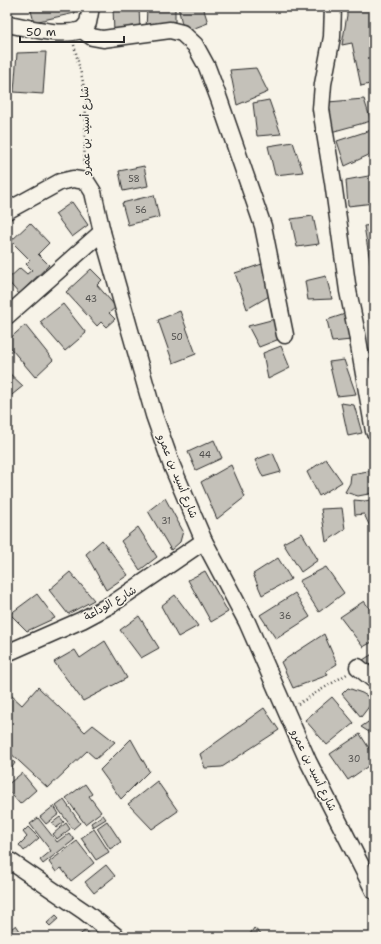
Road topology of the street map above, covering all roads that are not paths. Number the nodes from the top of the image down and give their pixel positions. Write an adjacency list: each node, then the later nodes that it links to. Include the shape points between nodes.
1 (91, 7): 4 (street, via 88,23)
2 (333, 7): 9 (street, via 332,37 321,109 348,291)
3 (7, 24): 4 (street, via 59,33)
4 (76, 32): 8 (street, via 103,39 170,30 182,33 195,45 219,98 263,226)
5 (7, 211): 6 (street, شارع أسيد بن عمرو, via 60,182 73,179 86,181 93,192)
6 (102, 232): 7 (street); 10 (street, شارع أسيد بن عمرو, via 162,440)
7 (7, 316)
8 (285, 335)
9 (374, 431)
10 (204, 541): 11 (street, شارع الوداعة, via 112,604); 15 (street, شارع أسيد بن عمرو, via 247,622 308,761)
11 (7, 653)
12 (358, 667): 13 (street)
13 (374, 680)
14 (7, 859): 16 (street)
15 (374, 891)
16 (117, 937)

